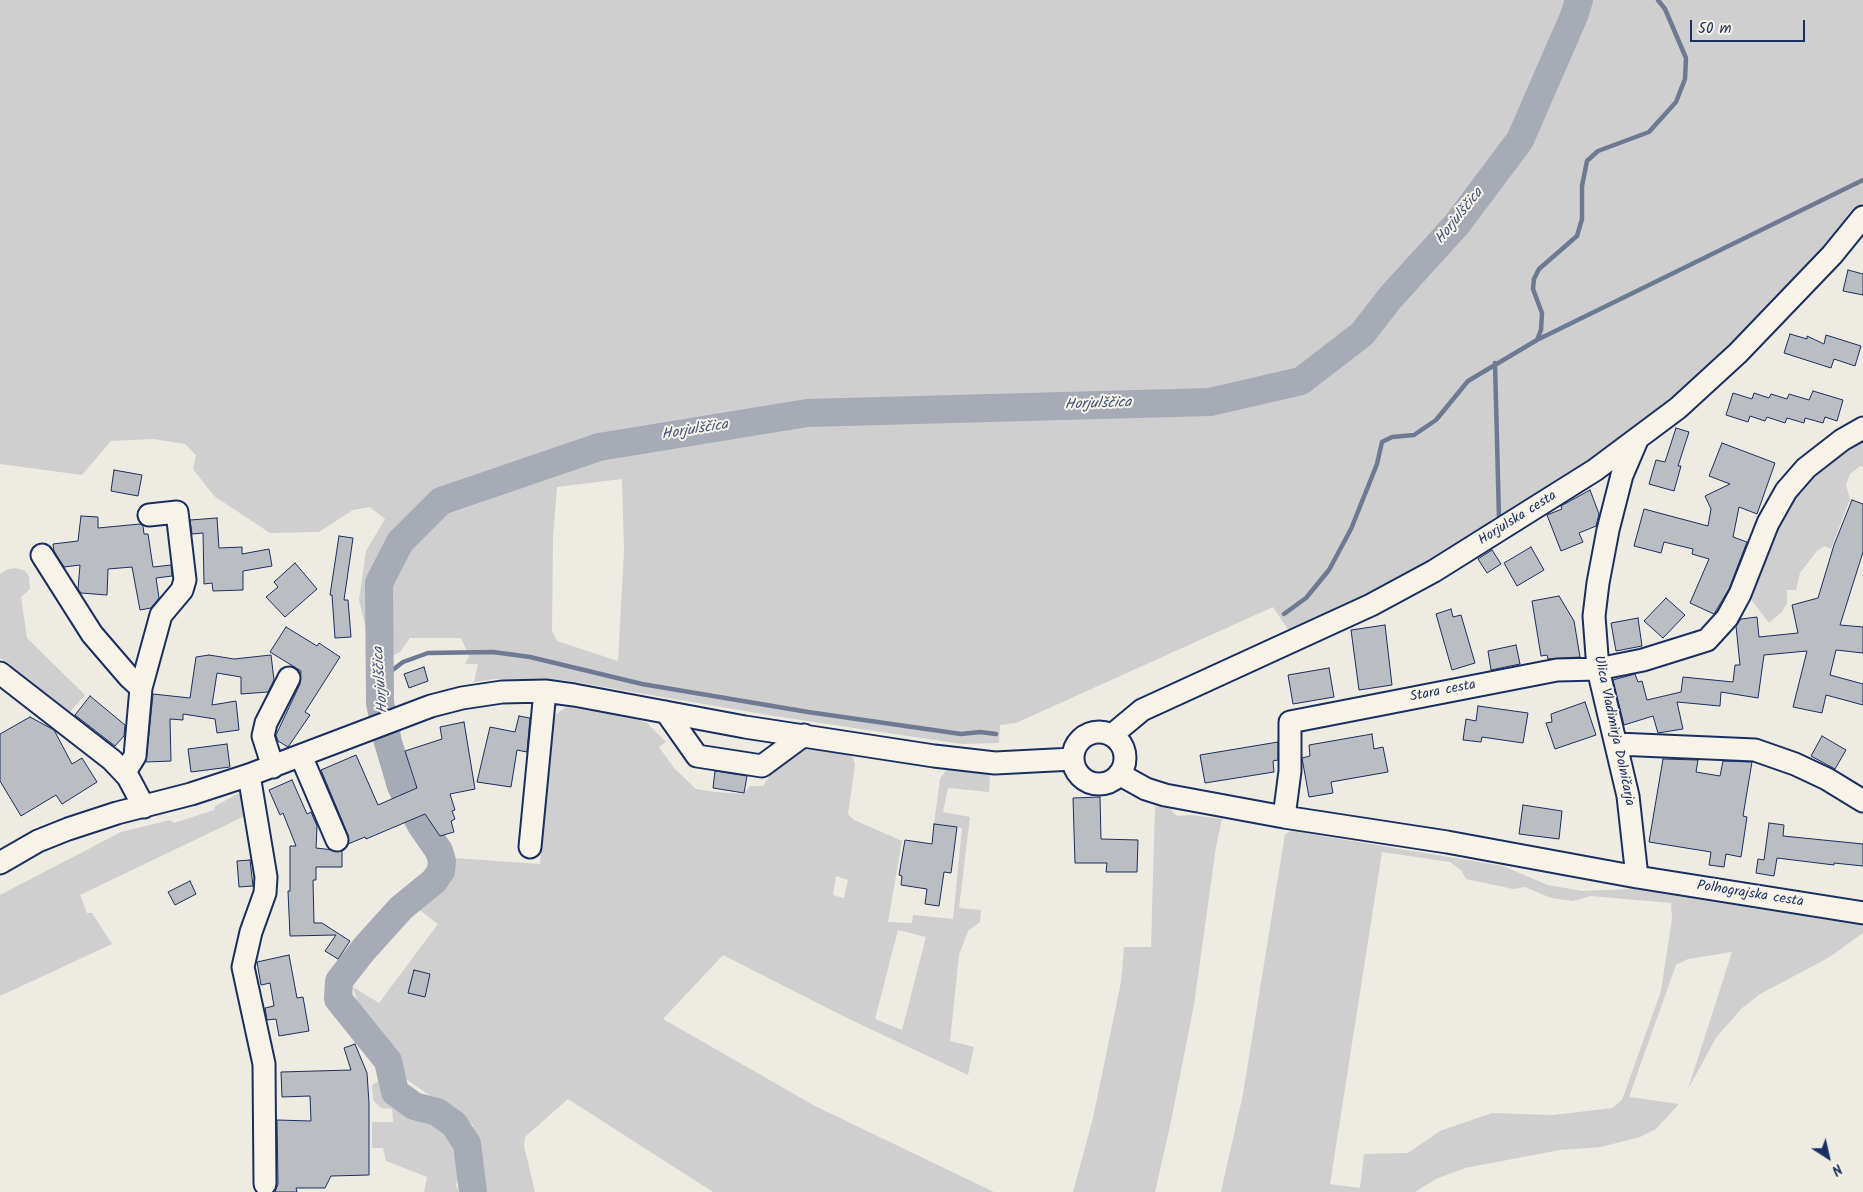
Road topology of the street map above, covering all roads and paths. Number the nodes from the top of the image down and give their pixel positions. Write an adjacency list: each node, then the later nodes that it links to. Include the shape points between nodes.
1 (1863, 217): 3 (street, Horjulska cesta, via 1819,269 1738,353 1678,408)
2 (1863, 428): 6 (street, Stara cesta, via 1806,468 1786,490 1768,523 1740,594 1726,618 1707,640 1644,660)
3 (1637, 440): 6 (street, Ulica Vladimirja Dolničarja, via 1622,475 1598,583 1594,616); 13 (street, Horjulska cesta, via 1434,571 1362,609 1142,710)
4 (149, 514): 9 (street, via 177,512 185,580 182,590 161,615)
5 (42, 555): 9 (street, via 87,627)
6 (1598, 669): 14 (street, Ulica Vladimirja Dolničarja); 23 (street, Stara cesta, via 1557,670 1290,722 1290,771)
7 (0, 673): 18 (street)
8 (289, 678): 17 (street, via 263,736)
9 (141, 688): 18 (street, via 135,756)
10 (545, 691): 11 (street); 15 (street, via 502,692 462,698 371,728); 25 (street)
11 (666, 712): 12 (street); 12 (street, via 697,756 762,766)
12 (804, 735): 16 (street, via 995,763)
13 (1112, 735): 16 (street, via 1103,732 1085,735 1074,750); 19 (street, via 1123,748 1125,757)
14 (1617, 744): 21 (street, via 1755,750 1827,779); 27 (street, Ulica Vladimirja Dolničarja, via 1628,796)
15 (301, 756): 17 (street); 24 (street)
16 (1073, 759): 19 (street, via 1074,768 1086,781 1104,783)
17 (273, 766): 20 (street)
18 (125, 772): 22 (street)
19 (1119, 774): 23 (street, Polhograjska cesta, via 1165,795)
20 (249, 775): 22 (street); 29 (street, via 266,877 265,893 243,967 264,1064)
21 (1863, 801)
22 (144, 807): 26 (street, via 68,829 38,841)
23 (1284, 817): 27 (street, Polhograjska cesta, via 1447,842)
24 (337, 840)
25 (530, 847)
26 (0, 863)
27 (1637, 877): 28 (street, Polhograjska cesta)
28 (1863, 913)
29 (265, 1184)

